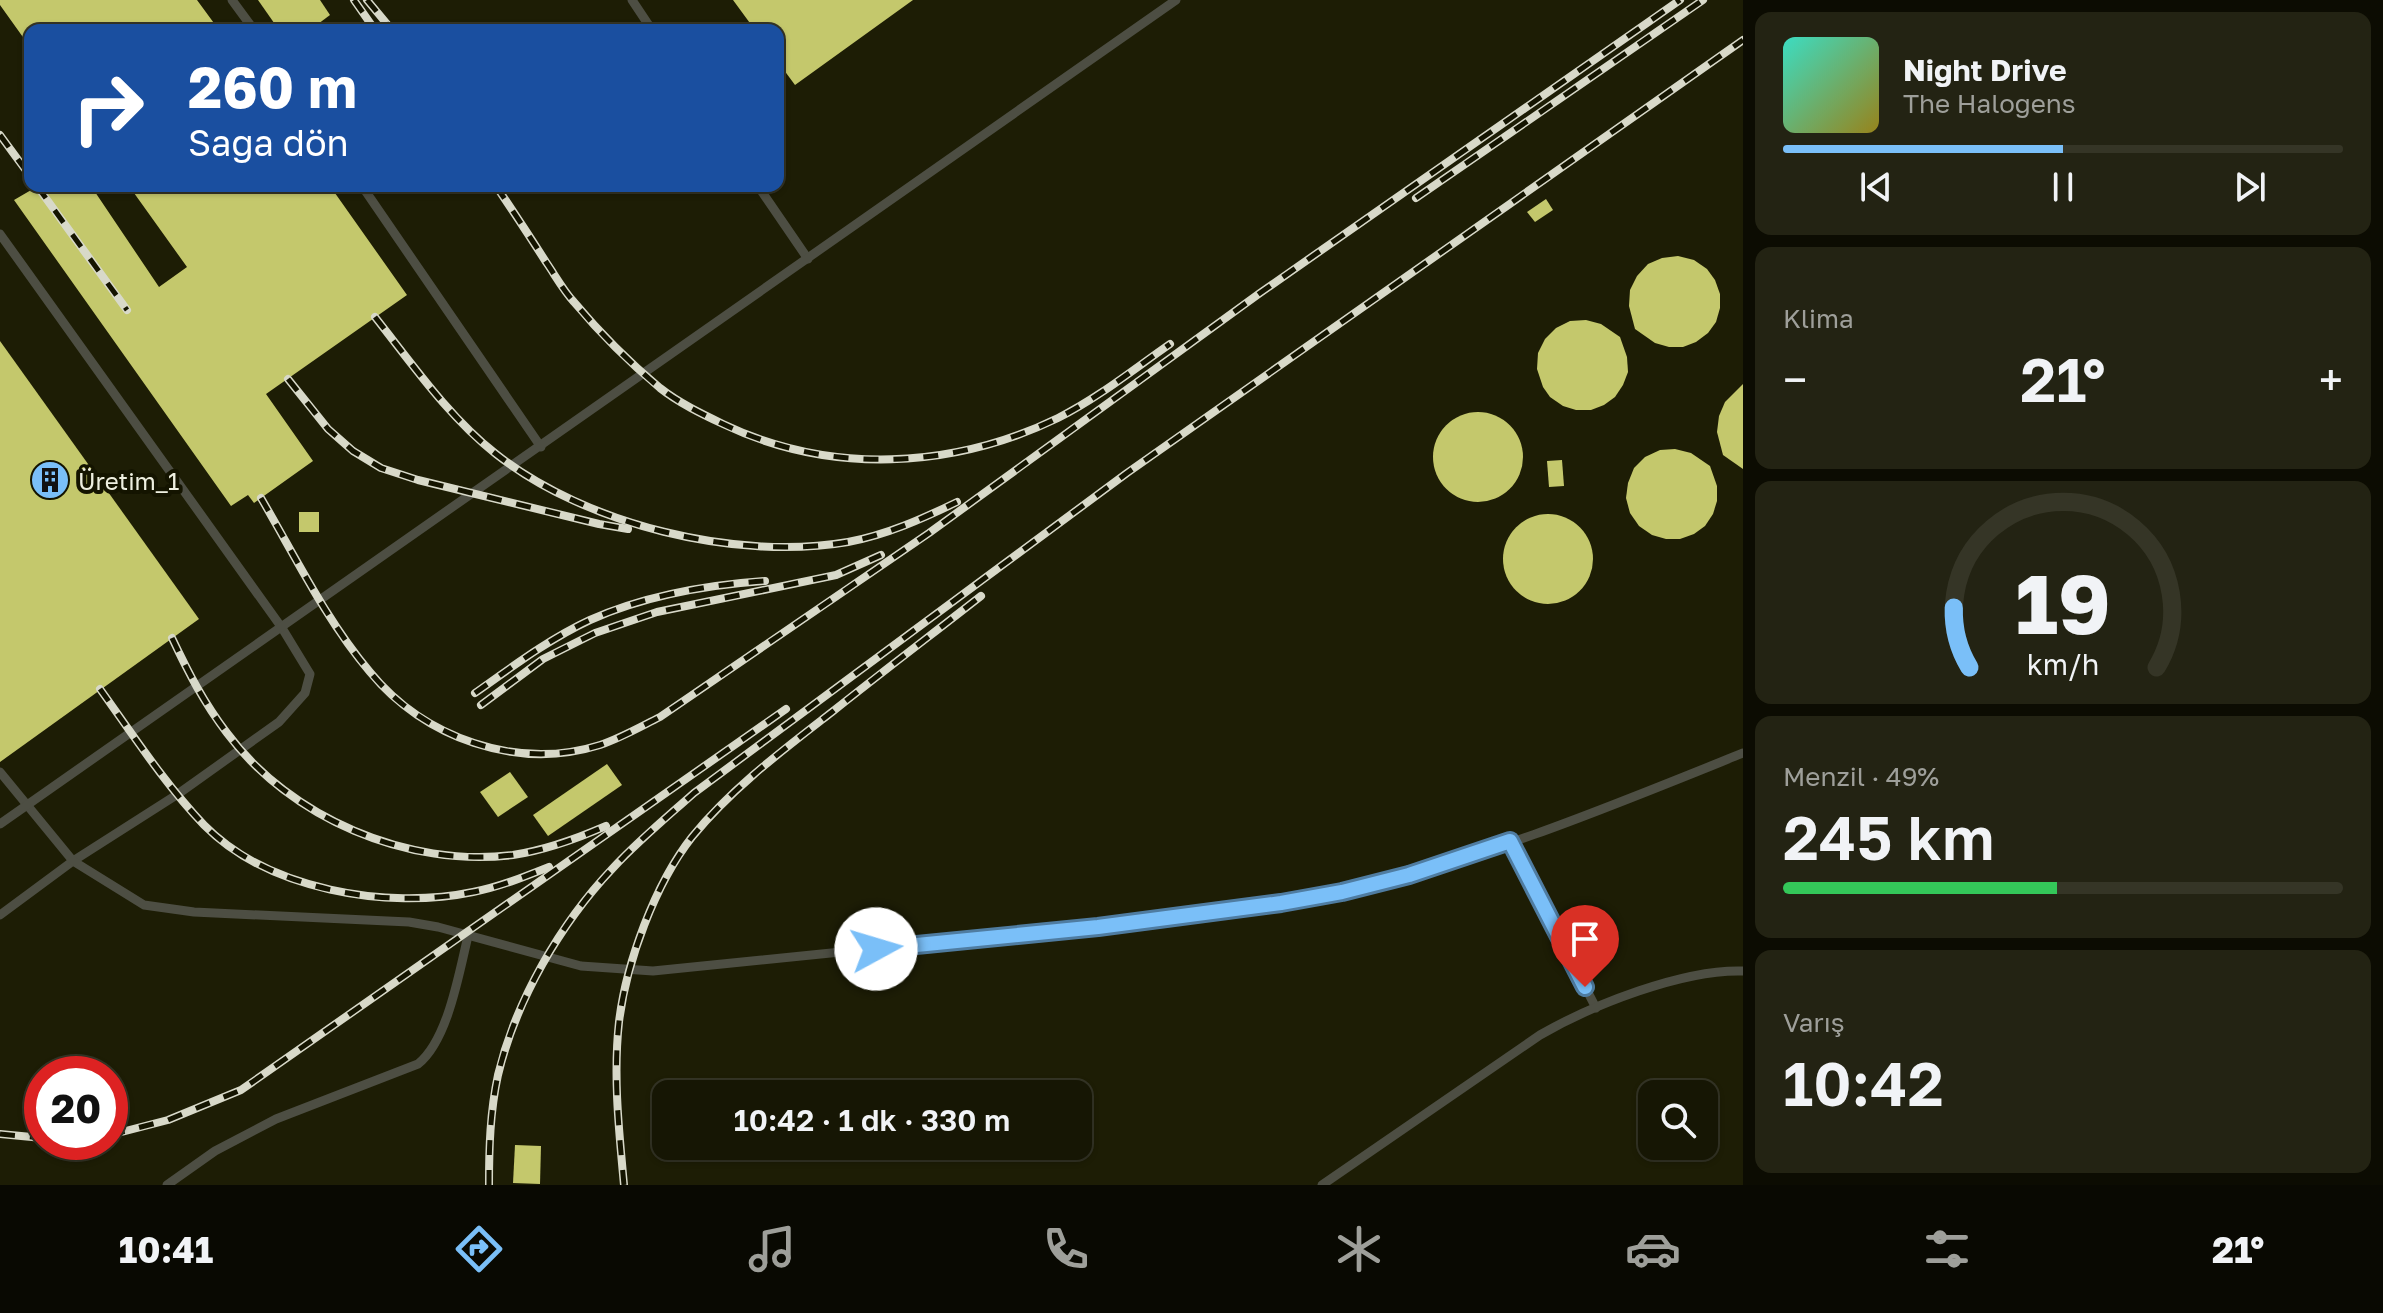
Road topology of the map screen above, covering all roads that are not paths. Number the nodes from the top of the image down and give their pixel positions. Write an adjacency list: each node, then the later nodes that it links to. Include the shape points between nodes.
1 (232, 0): 4 (lane)
2 (632, 0): 5 (lane)
3 (1175, 0): 9 (lane)
4 (250, 24)
5 (648, 24)
6 (366, 192): 10 (lane)
7 (762, 192): 9 (lane)
8 (0, 234): 11 (lane)
9 (808, 259): 10 (lane)
10 (541, 447): 11 (lane)
11 (282, 628): 14 (lane); 17 (lane, via 310,674 305,693 279,722)
12 (1743, 753): 16 (lane)
13 (0, 772): 14 (lane)
14 (27, 805): 15 (lane); 17 (lane)
15 (0, 824)
16 (1510, 841): 19 (lane, via 1409,875 1281,903 1098,927 653,971 581,966); 21 (lane)
17 (73, 861): 18 (lane); 19 (lane, via 144,905 409,922)
18 (0, 915)
19 (468, 936): 22 (lane, via 453,996 429,1056 276,1119 215,1151)
20 (1743, 971): 21 (lane, via 1686,975)
21 (1596, 1008): 23 (lane, via 1540,1035)
22 (167, 1185)
23 (1322, 1185)

